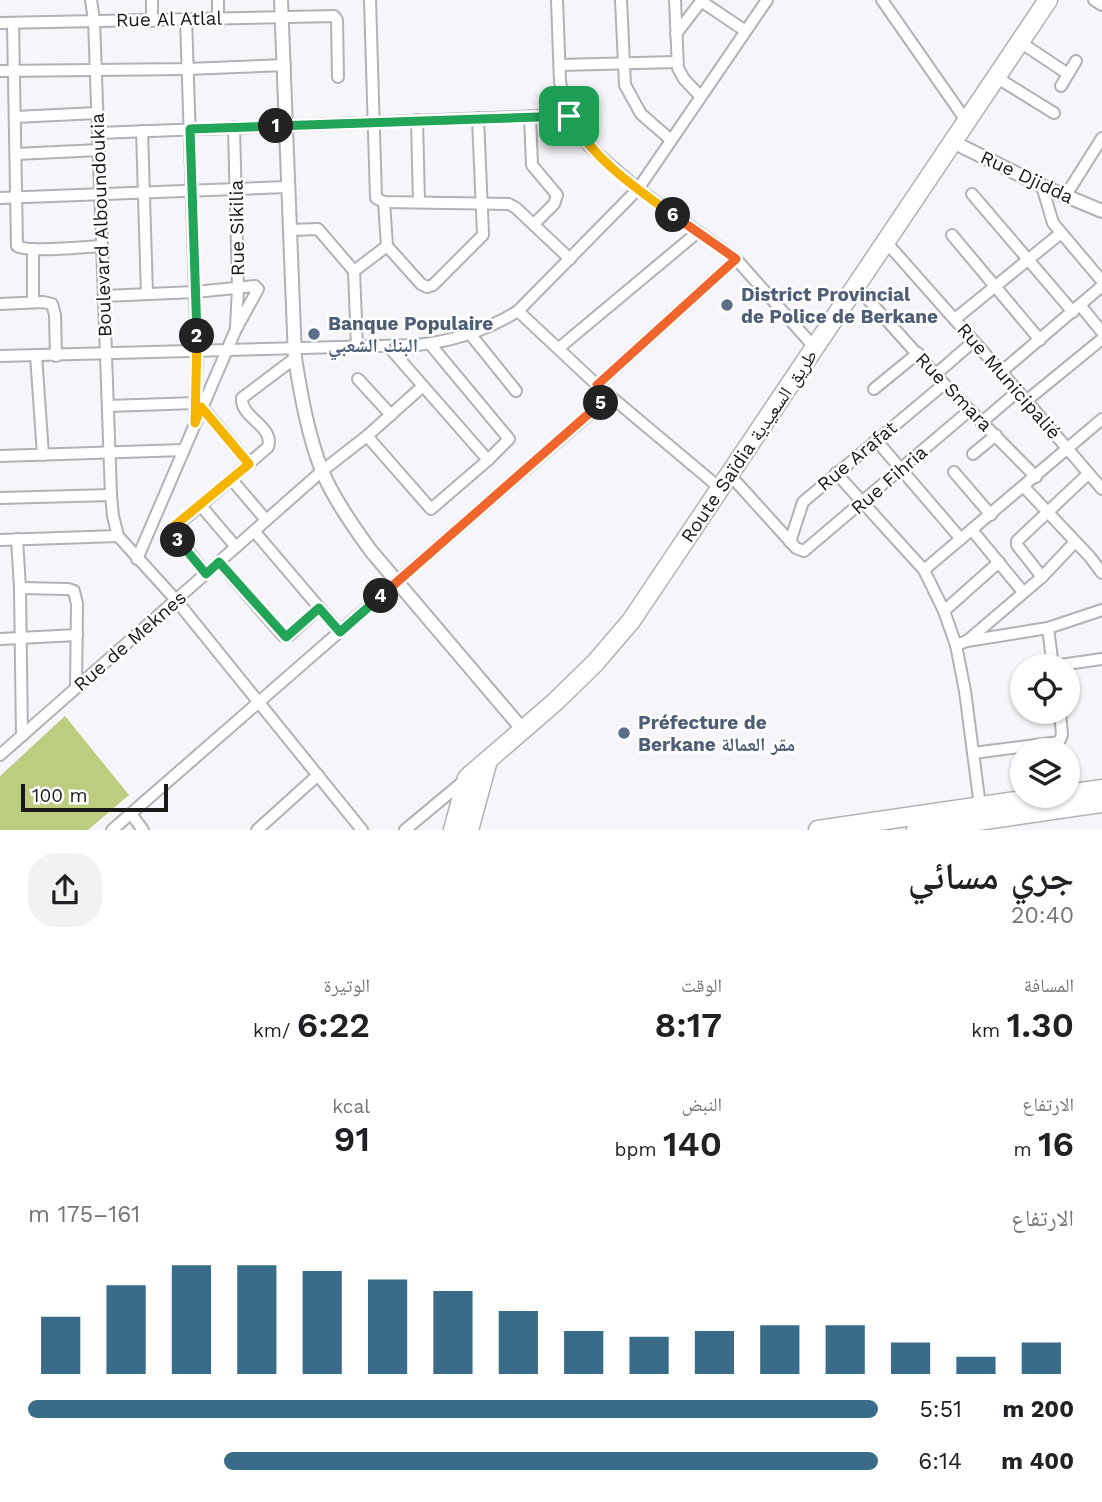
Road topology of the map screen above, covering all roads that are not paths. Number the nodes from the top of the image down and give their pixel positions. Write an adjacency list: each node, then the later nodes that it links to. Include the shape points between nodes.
1 (91, 0): 18 (street, Boulevard Alboundoukia)
2 (152, 0): 19 (street)
3 (218, 0): 16 (street)
4 (281, 0): 15 (street)
5 (370, 0): 46 (street)
6 (557, 0): 29 (street)
7 (621, 0): 27 (street)
8 (676, 0): 23 (street)
9 (767, 0): 22 (street)
10 (882, 0): 47 (street)
11 (1048, 0): 24 (highway, Route Saïdia طريق السعيدية)
12 (1094, 0): 14 (street)
13 (701, 1): 22 (street); 23 (street)
14 (1102, 5)
15 (283, 16): 16 (street, Rue Al Atlal); 28 (street); 35 (street, Rue Al Atlal, via 336,19)
16 (218, 18): 17 (street, Rue Al Atlal)
17 (186, 19): 19 (street, Rue Al Atlal); 31 (street)
18 (94, 20): 19 (street, Rue Al Atlal); 21 (street, Rue Al Atlal); 30 (street, Boulevard Alboundoukia)
19 (152, 21)
20 (0, 23): 21 (street, Rue Al Atlal)
21 (13, 23): 33 (street)
22 (744, 30): 38 (street)
23 (676, 34): 26 (street)
24 (1020, 42): 34 (street); 36 (highway, Route Saïdia طريق السعيدية)
25 (1076, 61): 34 (street)
26 (676, 62): 27 (street); 38 (street, via 680,74)
27 (623, 63): 29 (street); 54 (street, via 625,85 634,103)
28 (285, 65): 31 (street); 48 (street)
29 (560, 65): 41 (street)
30 (96, 69): 31 (street); 33 (street); 39 (street, Boulevard Alboundoukia)
31 (187, 69): 50 (street)
32 (0, 71): 33 (street)
33 (14, 71): 42 (street)
34 (1068, 74): 37 (street)
35 (338, 77)
36 (996, 77): 40 (street); 47 (highway, Route Saïdia طريق السعيدية)
37 (1061, 86)
38 (700, 96): 54 (street)
39 (97, 113): 42 (street); 52 (street, Boulevard Alboundoukia)
40 (1054, 113)
41 (569, 116): 43 (street); 61 (street, via 590,147)
42 (15, 117): 57 (street)
43 (530, 117): 44 (street); 73 (street, via 532,165 557,195)
44 (478, 118): 45 (street); 71 (street)
45 (417, 120): 46 (street); 70 (street)
46 (372, 122): 48 (street); 69 (street)
47 (967, 122): 55 (highway, Route Saïdia طريق السعيدية)
48 (286, 125): 49 (street); 59 (street)
49 (234, 127): 50 (street); 60 (street, Rue Sikilia)
50 (190, 129): 51 (street); 62 (street)
51 (142, 131): 52 (street); 63 (street)
52 (98, 133): 56 (street, Boulevard Alboundoukia)
53 (1102, 138): 66 (street)
54 (671, 140): 61 (street)
55 (953, 142): 58 (street, Rue Djidda); 78 (highway, Route Saïdia طريق السعيدية)
56 (99, 150): 57 (street); 64 (street, Boulevard Alboundoukia)
57 (16, 154): 68 (street)
58 (1042, 186): 66 (street, Rue Djidda); 76 (street, via 1049,217)
59 (288, 187): 60 (street); 74 (street)
60 (236, 189): 62 (street); 88 (street, Rue Sikilia)
61 (638, 190): 75 (street); 82 (street)
62 (192, 191): 63 (street); 90 (street)
63 (145, 193): 64 (street); 91 (street)
64 (100, 194): 68 (street); 79 (street, Boulevard Alboundoukia)
65 (972, 194): 84 (street)
66 (1066, 195): 72 (street, Rue Djidda)
67 (0, 198): 68 (street)
68 (16, 198): 81 (street, via 16,244)
69 (379, 199): 70 (street); 80 (street)
70 (419, 202): 71 (street)
71 (482, 202): 73 (street, via 512,206); 80 (street, via 481,239 433,285 421,284)
72 (1101, 208)
73 (534, 224): 82 (street)
74 (290, 230): 85 (street, via 318,229); 111 (street)
75 (698, 232): 83 (street); 107 (street)
76 (1061, 233): 84 (street); 86 (street)
77 (951, 235): 89 (street)
78 (886, 242): 87 (highway, Route Saïdia طريق السعيدية); 97 (street, Rue Municipalié)
79 (102, 246): 81 (street); 92 (street, Boulevard Alboundoukia)
80 (387, 246): 85 (street)
81 (33, 249): 93 (street)
82 (570, 258): 96 (street)
83 (736, 259): 108 (street); 120 (street)
84 (1028, 260): 89 (street); 95 (street)
85 (354, 271): 106 (street)
86 (1102, 284): 95 (street)
87 (856, 286): 108 (highway, Route Saïdia طريق السعيدية); 112 (street, Rue Smara)
88 (238, 288): 90 (street); 98 (street, Rue Sikilia); 98 (street, via 258,289)
89 (995, 288): 97 (street); 102 (street)
90 (195, 292): 91 (street); 110 (street)
91 (147, 294): 92 (street)
92 (104, 296): 114 (street, Boulevard Alboundoukia)
93 (33, 302): 94 (street); 116 (street, via 52,304)
94 (0, 304)
95 (1076, 308): 99 (street); 102 (street)
96 (519, 311): 100 (street); 107 (street)
97 (955, 318): 103 (street, Rue Municipalié)
98 (236, 329): 109 (street)
99 (1102, 332)
100 (471, 335): 104 (street); 123 (street)
101 (1102, 339): 126 (street)
102 (1040, 340): 117 (street)
103 (974, 341): 117 (street, Rue Municipalié); 119 (street, Rue Arafat)
104 (430, 344): 105 (street); 142 (street, via 509,436)
105 (388, 346): 106 (street); 121 (street)
106 (357, 347): 111 (street)
107 (559, 348): 120 (street)
108 (815, 348): 151 (highway, Route Saïdia طريق السعيدية)
109 (228, 350): 110 (street); 111 (street); 127 (street)
110 (197, 352): 114 (street); 127 (street)
111 (295, 354): 143 (street, via 242,398 243,407 270,441); 145 (street, via 305,416)
112 (918, 354): 119 (street, Rue Smara); 122 (street)
113 (36, 355): 115 (street); 116 (street); 140 (street)
114 (106, 355): 116 (street); 128 (street, Boulevard Alboundoukia)
115 (0, 356)
116 (56, 356)
117 (1001, 372): 124 (street, Rue Municipalié)
118 (358, 379): 130 (street)
119 (940, 379): 129 (street, Rue Smara); 135 (street, Rue Arafat)
120 (597, 385): 125 (street)
121 (423, 386): 130 (street, Rue de Meknes); 142 (street)
122 (874, 389)
123 (516, 391)
124 (1018, 391): 126 (street, Rue Municipalié); 132 (street)
125 (610, 396): 151 (street); 177 (street)
126 (1026, 401): 136 (street, Rue Municipalié)
127 (198, 405): 128 (street); 137 (street); 143 (street)
128 (108, 406): 138 (street, Boulevard Alboundoukia)
129 (970, 410): 132 (street, Rue Smara); 144 (street, Rue Fihria)
130 (391, 415): 134 (street, Rue de Meknes)
131 (1102, 419): 136 (street)
132 (982, 422): 133 (street, Rue Smara)
133 (996, 435): 139 (street, Rue Smara); 149 (street, Rue Smara)
134 (367, 436): 142 (street, via 430,509); 145 (street, Rue de Meknes)
135 (876, 440): 144 (street); 147 (street, Rue Arafat)
136 (1068, 449): 148 (street, Rue Municipalié); 149 (street)
137 (184, 450): 138 (street); 170 (street)
138 (109, 451): 140 (street); 154 (street, Boulevard Alboundoukia)
139 (973, 454)
140 (43, 455): 141 (street)
141 (0, 456)
142 (488, 460)
143 (249, 464): 150 (street)
144 (900, 468): 156 (street, Rue Fihria); 165 (street)
145 (322, 471): 160 (street, Rue de Meknes); 177 (street, via 354,527)
146 (954, 472): 159 (street)
147 (836, 473): 156 (street); 167 (street, Rue Arafat, via 803,502)
148 (1088, 474): 153 (street, Rue Municipalié); 158 (street)
149 (1036, 477): 152 (street)
150 (232, 480): 157 (street); 160 (street)
151 (725, 482): 167 (street); 197 (highway, Route Saïdia طريق السعيدية, via 620,636)
152 (1024, 487): 158 (street); 159 (street)
153 (1102, 489)
154 (111, 495): 155 (street); 163 (street, Boulevard Alboundoukia)
155 (0, 498)
156 (863, 502): 167 (street, Rue Fihria, via 808,550 800,551); 173 (street)
157 (201, 506): 169 (street); 175 (street, via 172,530)
158 (1046, 512): 168 (street); 176 (street, via 1017,543)
159 (991, 514): 161 (street)
160 (266, 520): 162 (street, Rue de Meknes)
161 (972, 530): 165 (street); 172 (street)
162 (254, 531): 169 (street, Rue de Meknes); 181 (street)
163 (118, 536): 164 (street); 170 (street)
164 (17, 539): 166 (street); 178 (street)
165 (961, 539): 173 (street)
166 (0, 540)
167 (790, 541)
168 (1075, 542): 174 (street); 176 (street)
169 (236, 547): 171 (street, Rue de Meknes)
170 (137, 559): 180 (street)
171 (219, 562): 175 (street, Rue de Meknes); 181 (street, via 286,637)
172 (999, 562): 179 (street); 183 (street)
173 (924, 570): 183 (street)
174 (1102, 573)
175 (206, 574): 180 (street, Rue de Meknes)
176 (1042, 577): 179 (street)
177 (397, 583): 185 (street); 197 (street)
178 (20, 588): 186 (street, via 74,591); 187 (street)
179 (1023, 592): 189 (street)
180 (176, 600): 194 (street, Rue de Meknes); 195 (street)
181 (319, 608): 185 (street)
182 (1102, 610): 184 (street)
183 (944, 611): 190 (street)
184 (1048, 628): 189 (street); 191 (street)
185 (340, 632): 195 (street)
186 (76, 635): 187 (street); 194 (street)
187 (21, 638): 188 (street); 198 (street)
188 (0, 639)
189 (967, 641): 190 (street)
190 (956, 645): 199 (street)
191 (1051, 654)
192 (1102, 659): 193 (street)
193 (1080, 662)
194 (76, 688): 198 (street, Rue de Meknes)
195 (259, 703): 202 (street); 209 (street)
196 (1061, 724): 199 (street, via 1059,743)
197 (523, 730): 201 (highway, Route Saïdia طريق السعيدية)
198 (22, 736): 200 (street, Rue de Meknes)
199 (973, 753): 208 (street)
200 (0, 755)
201 (488, 760): 203 (highway, Route Saïdia طريق السعيدية); 216 (highway)
202 (318, 775): 212 (street); 213 (street)
203 (467, 778): 214 (street); 215 (highway)
204 (1102, 789): 205 (highway)
205 (1080, 792)
206 (1010, 802): 208 (highway)
207 (1102, 803): 218 (highway)
208 (980, 806): 217 (highway)
209 (131, 814): 210 (street); 211 (street)
210 (113, 830)
211 (144, 830)
212 (257, 830)
213 (362, 830)
214 (405, 830)
215 (453, 830)
216 (469, 830)
217 (818, 830)
218 (916, 830)

